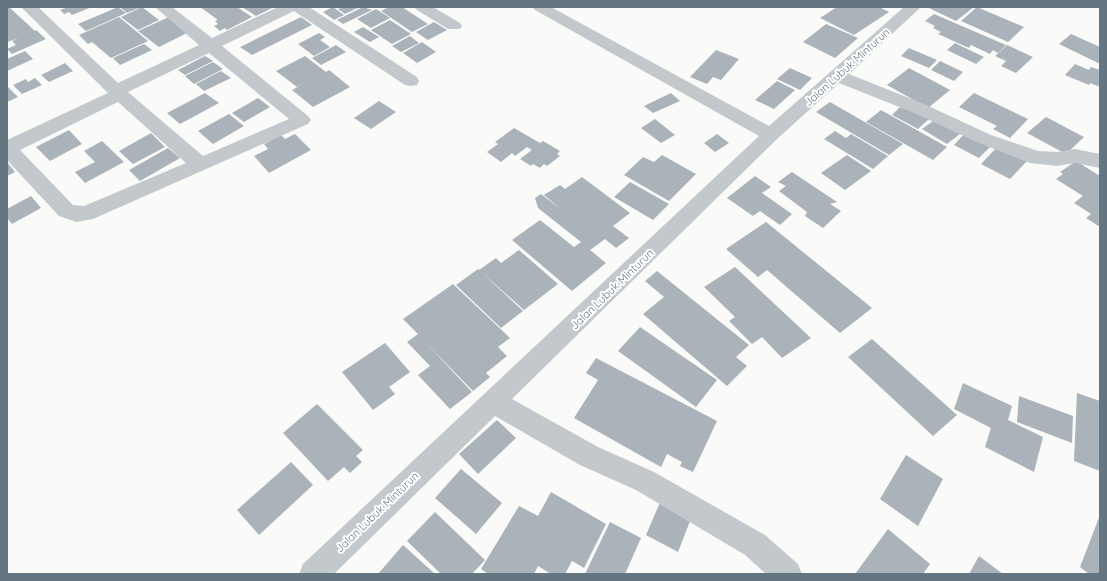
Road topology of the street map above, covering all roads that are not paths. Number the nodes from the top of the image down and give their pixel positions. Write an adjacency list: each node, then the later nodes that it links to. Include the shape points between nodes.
1 (29, 7): 12 (street)
2 (162, 7): 9 (street)
3 (290, 7): 9 (street)
4 (299, 7): 11 (street)
5 (422, 7): 8 (street)
6 (540, 7): 13 (street)
7 (913, 7): 10 (street, Jalan Lubuk Minturun)
8 (454, 26)
9 (210, 45): 12 (street); 16 (street, via 302,120)
10 (838, 76): 13 (street, Jalan Lubuk Minturun); 15 (street, via 918,108 985,139 1037,158 1057,159 1075,156)
11 (411, 82)
12 (118, 92): 14 (street); 16 (street)
13 (771, 135): 17 (street, Jalan Lubuk Minturun)
14 (7, 148): 16 (street, via 66,211 76,214 86,214)
15 (1100, 161)
16 (200, 164)
17 (494, 402): 18 (street, Jalan Lubuk Minturun); 19 (street, via 589,456 645,481 714,521 755,545)
18 (313, 574)
19 (788, 574)

